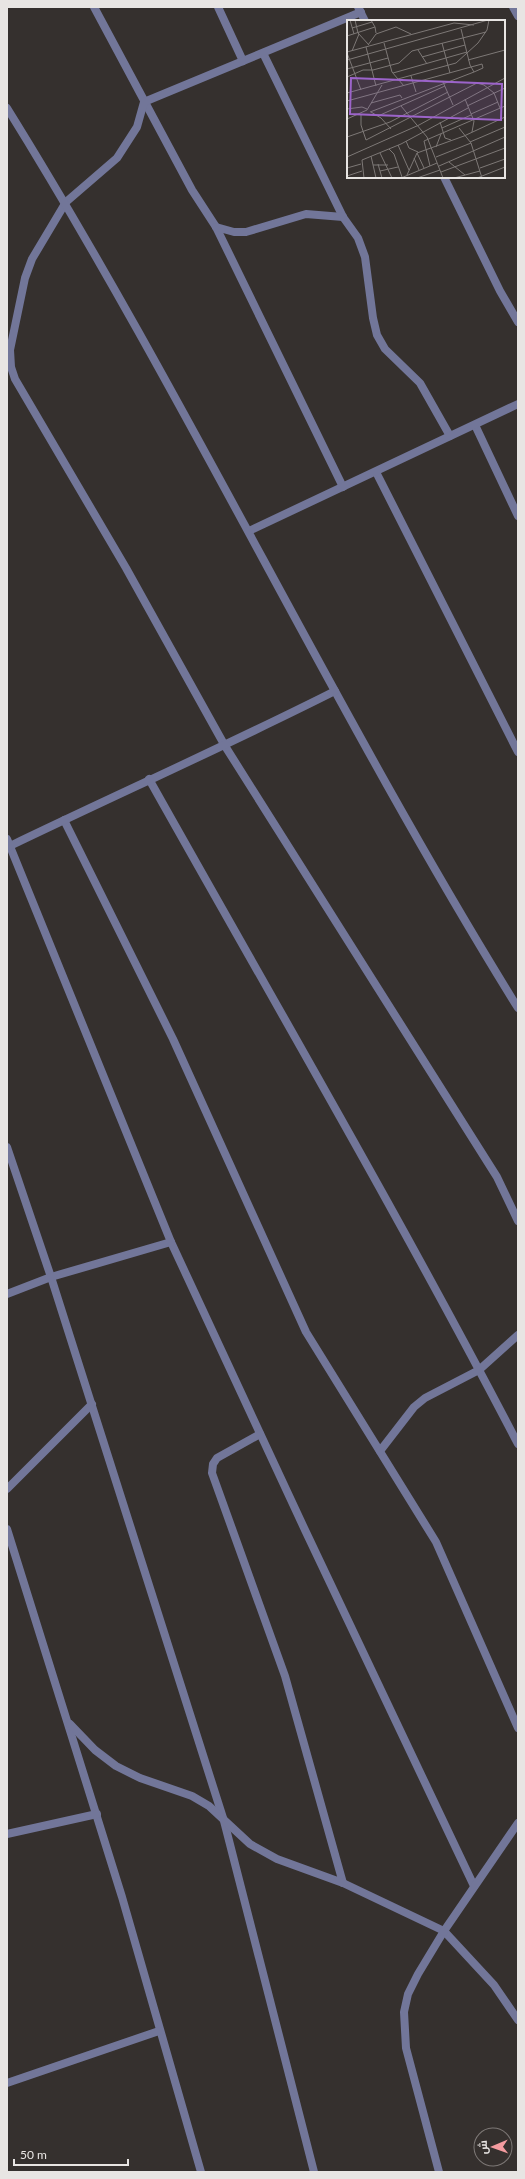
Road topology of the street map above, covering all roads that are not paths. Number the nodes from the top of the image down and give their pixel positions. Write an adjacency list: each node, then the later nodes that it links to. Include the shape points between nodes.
1 (94, 7): 9 (street)
2 (218, 7): 8 (street)
3 (513, 7): 5 (street)
4 (359, 10): 6 (street); 7 (street)
5 (518, 16)
6 (364, 20)
7 (262, 53): 8 (street); 13 (street)
8 (243, 61): 9 (street)
9 (144, 102): 12 (street, via 137,127 117,158); 14 (street, via 192,190)
10 (7, 108): 12 (street)
11 (444, 178): 15 (street)
12 (66, 202): 22 (street); 24 (street, via 32,259 25,278 10,350 11,367 15,379 126,568)
13 (343, 217): 14 (street, via 306,214 246,232); 18 (street, via 358,238 365,257 377,335 385,349 420,383)
14 (216, 227): 20 (street)
15 (518, 322)
16 (518, 404): 17 (street)
17 (475, 426): 18 (street); 21 (street)
18 (450, 436): 19 (street)
19 (376, 472): 20 (street); 25 (street)
20 (342, 487): 22 (street)
21 (518, 516)
22 (249, 531): 23 (street)
23 (336, 691): 24 (street); 29 (street, via 403,815)
24 (225, 746): 26 (street); 31 (street, via 497,1177)
25 (518, 752)
26 (149, 779): 27 (street); 36 (street)
27 (64, 820): 28 (street); 40 (street, via 173,1039 306,1332)
28 (8, 843): 32 (street)
29 (518, 1008)
30 (7, 1147): 33 (street)
31 (518, 1222)
32 (171, 1242): 33 (street); 38 (street)
33 (51, 1277): 34 (street); 37 (street)
34 (7, 1294)
35 (518, 1335): 36 (street)
36 (480, 1370): 39 (street); 40 (street, via 426,1398 414,1408)
37 (92, 1404): 41 (street); 46 (street)
38 (260, 1434): 49 (street, via 217,1458 212,1473 285,1676); 50 (street)
39 (518, 1444)
40 (380, 1451): 44 (street, via 436,1542)
41 (7, 1489)
42 (7, 1530): 43 (street)
43 (68, 1722): 45 (street); 46 (street, via 95,1750 116,1766 140,1778 192,1796 209,1806)
44 (518, 1728)
45 (97, 1814): 48 (street); 53 (street)
46 (224, 1821): 49 (street, via 250,1844 277,1859); 56 (street)
47 (518, 1823): 50 (street)
48 (7, 1834)
49 (343, 1883): 51 (street)
50 (474, 1886): 51 (street)
51 (444, 1931): 52 (street, via 494,1985); 57 (street, via 408,1994 404,2012 406,2048)
52 (518, 2020)
53 (159, 2031): 54 (street); 55 (street)
54 (7, 2084)
55 (201, 2172)
56 (314, 2172)
57 (439, 2172)

